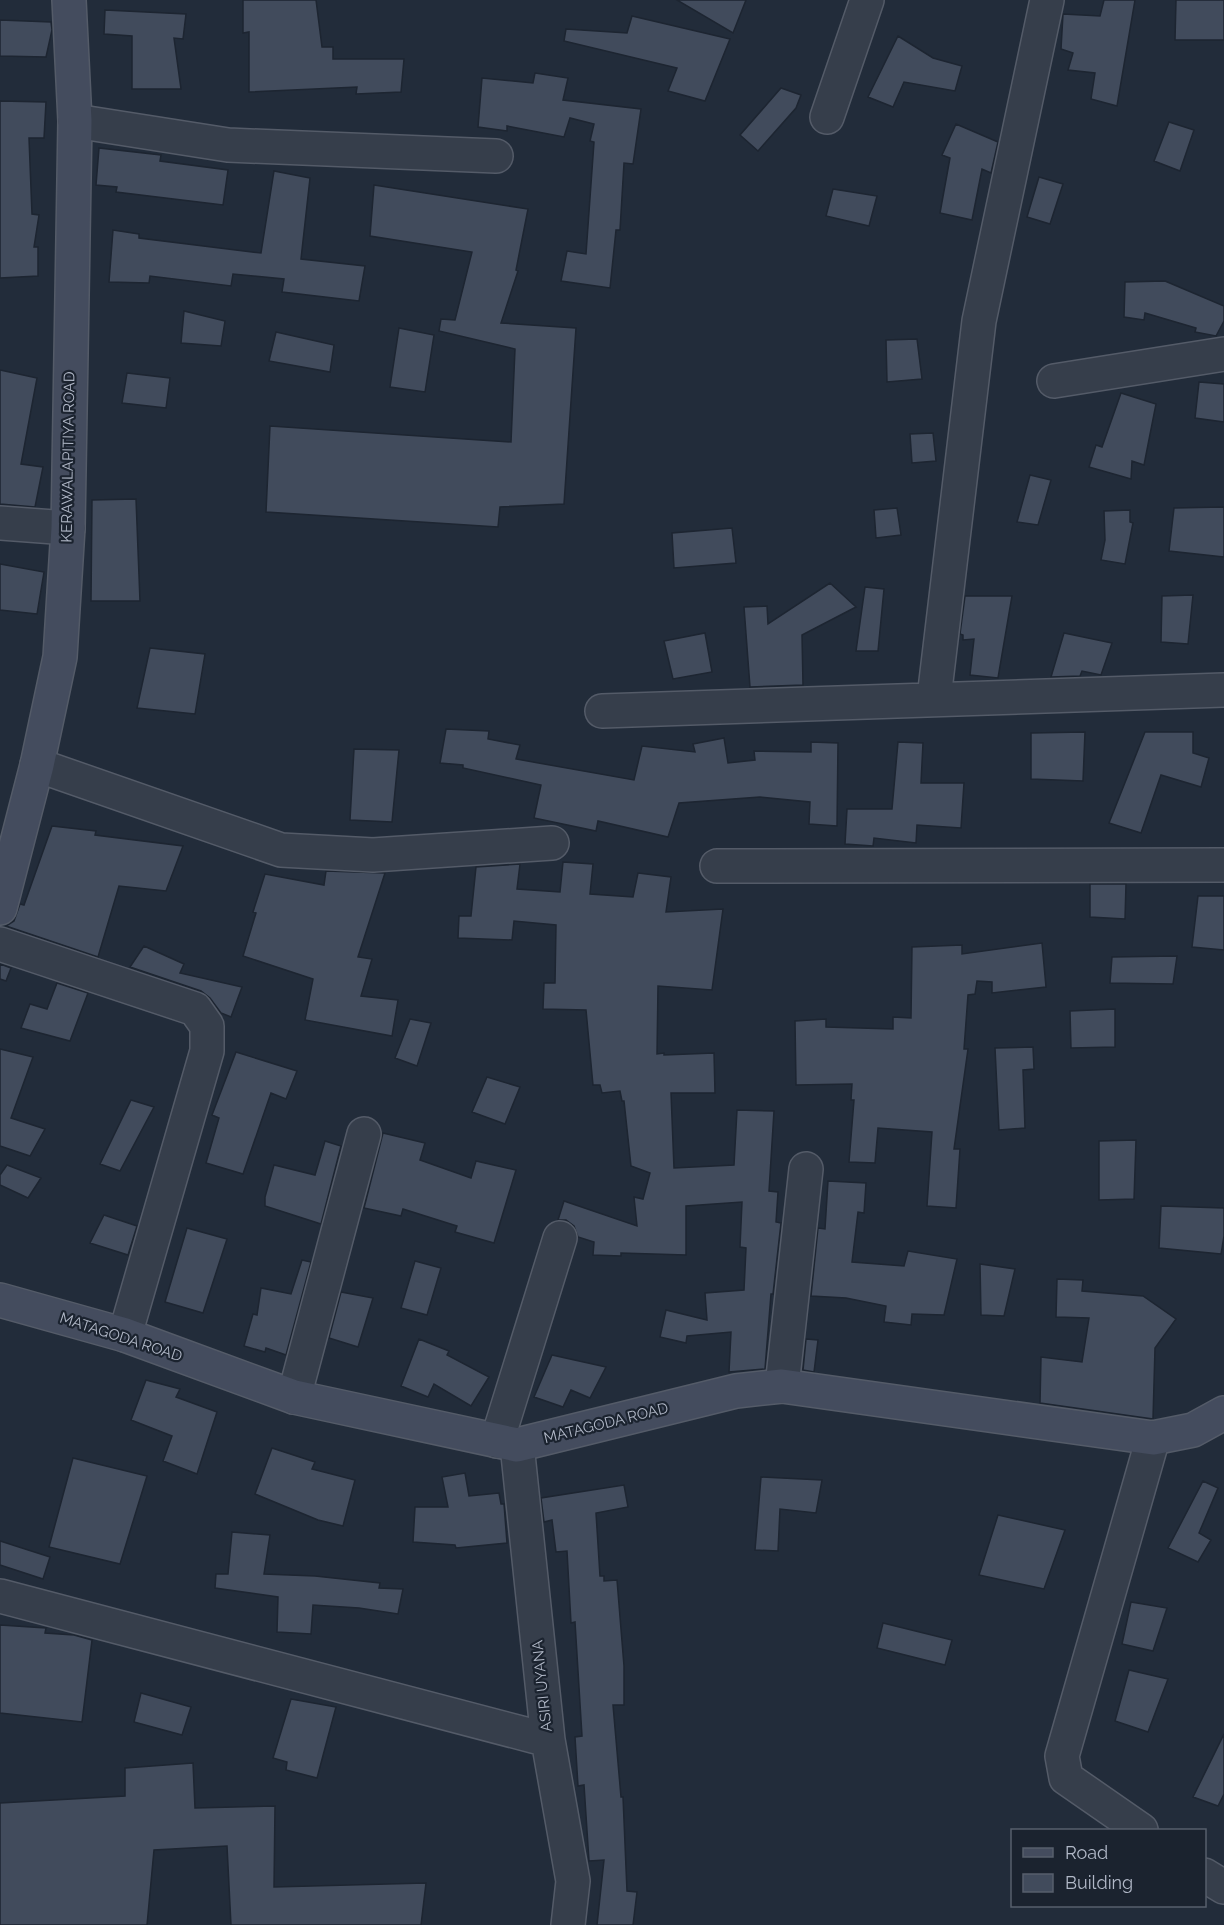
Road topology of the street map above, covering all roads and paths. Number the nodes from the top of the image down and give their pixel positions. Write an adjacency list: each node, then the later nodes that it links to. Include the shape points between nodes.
1 (69, 0): 5 (street, KERAWALAPITIYA ROAD)
2 (867, 0): 4 (street)
3 (1047, 0): 12 (street, via 979,321)
4 (826, 117)
5 (75, 121): 6 (street, via 228,145); 10 (street, KERAWALAPITIYA ROAD)
6 (496, 156)
7 (1224, 354): 8 (street)
8 (1054, 381)
9 (0, 523): 10 (street)
10 (68, 528): 14 (street, KERAWALAPITIYA ROAD, via 60,657)
11 (1224, 690): 12 (street)
12 (934, 698): 13 (street)
13 (602, 711)
14 (37, 765): 15 (street, via 281,850 373,855); 18 (street, KERAWALAPITIYA ROAD)
15 (552, 843)
16 (1224, 865): 17 (street)
17 (717, 866)
18 (3, 887)
19 (0, 944): 24 (street, via 195,1009 207,1026 207,1051)
20 (364, 1134): 26 (street)
21 (806, 1169): 25 (street)
22 (560, 1238): 29 (street)
23 (0, 1300): 24 (street, MATAGODA ROAD)
24 (125, 1335): 26 (street, MATAGODA ROAD)
25 (782, 1386): 28 (street, MATAGODA ROAD); 29 (street, MATAGODA ROAD, via 736,1391)
26 (294, 1397): 29 (street, MATAGODA ROAD)
27 (1224, 1413): 28 (street, MATAGODA ROAD, via 1193,1430)
28 (1153, 1438): 32 (street, via 1062,1756 1066,1778)
29 (507, 1443): 31 (street, ASIRI UYANA)
30 (0, 1596): 31 (street)
31 (548, 1740): 35 (street, ASIRI UYANA, via 573,1881)
32 (1140, 1829)
33 (1206, 1876): 34 (street)
34 (1224, 1887)
35 (568, 1925)

